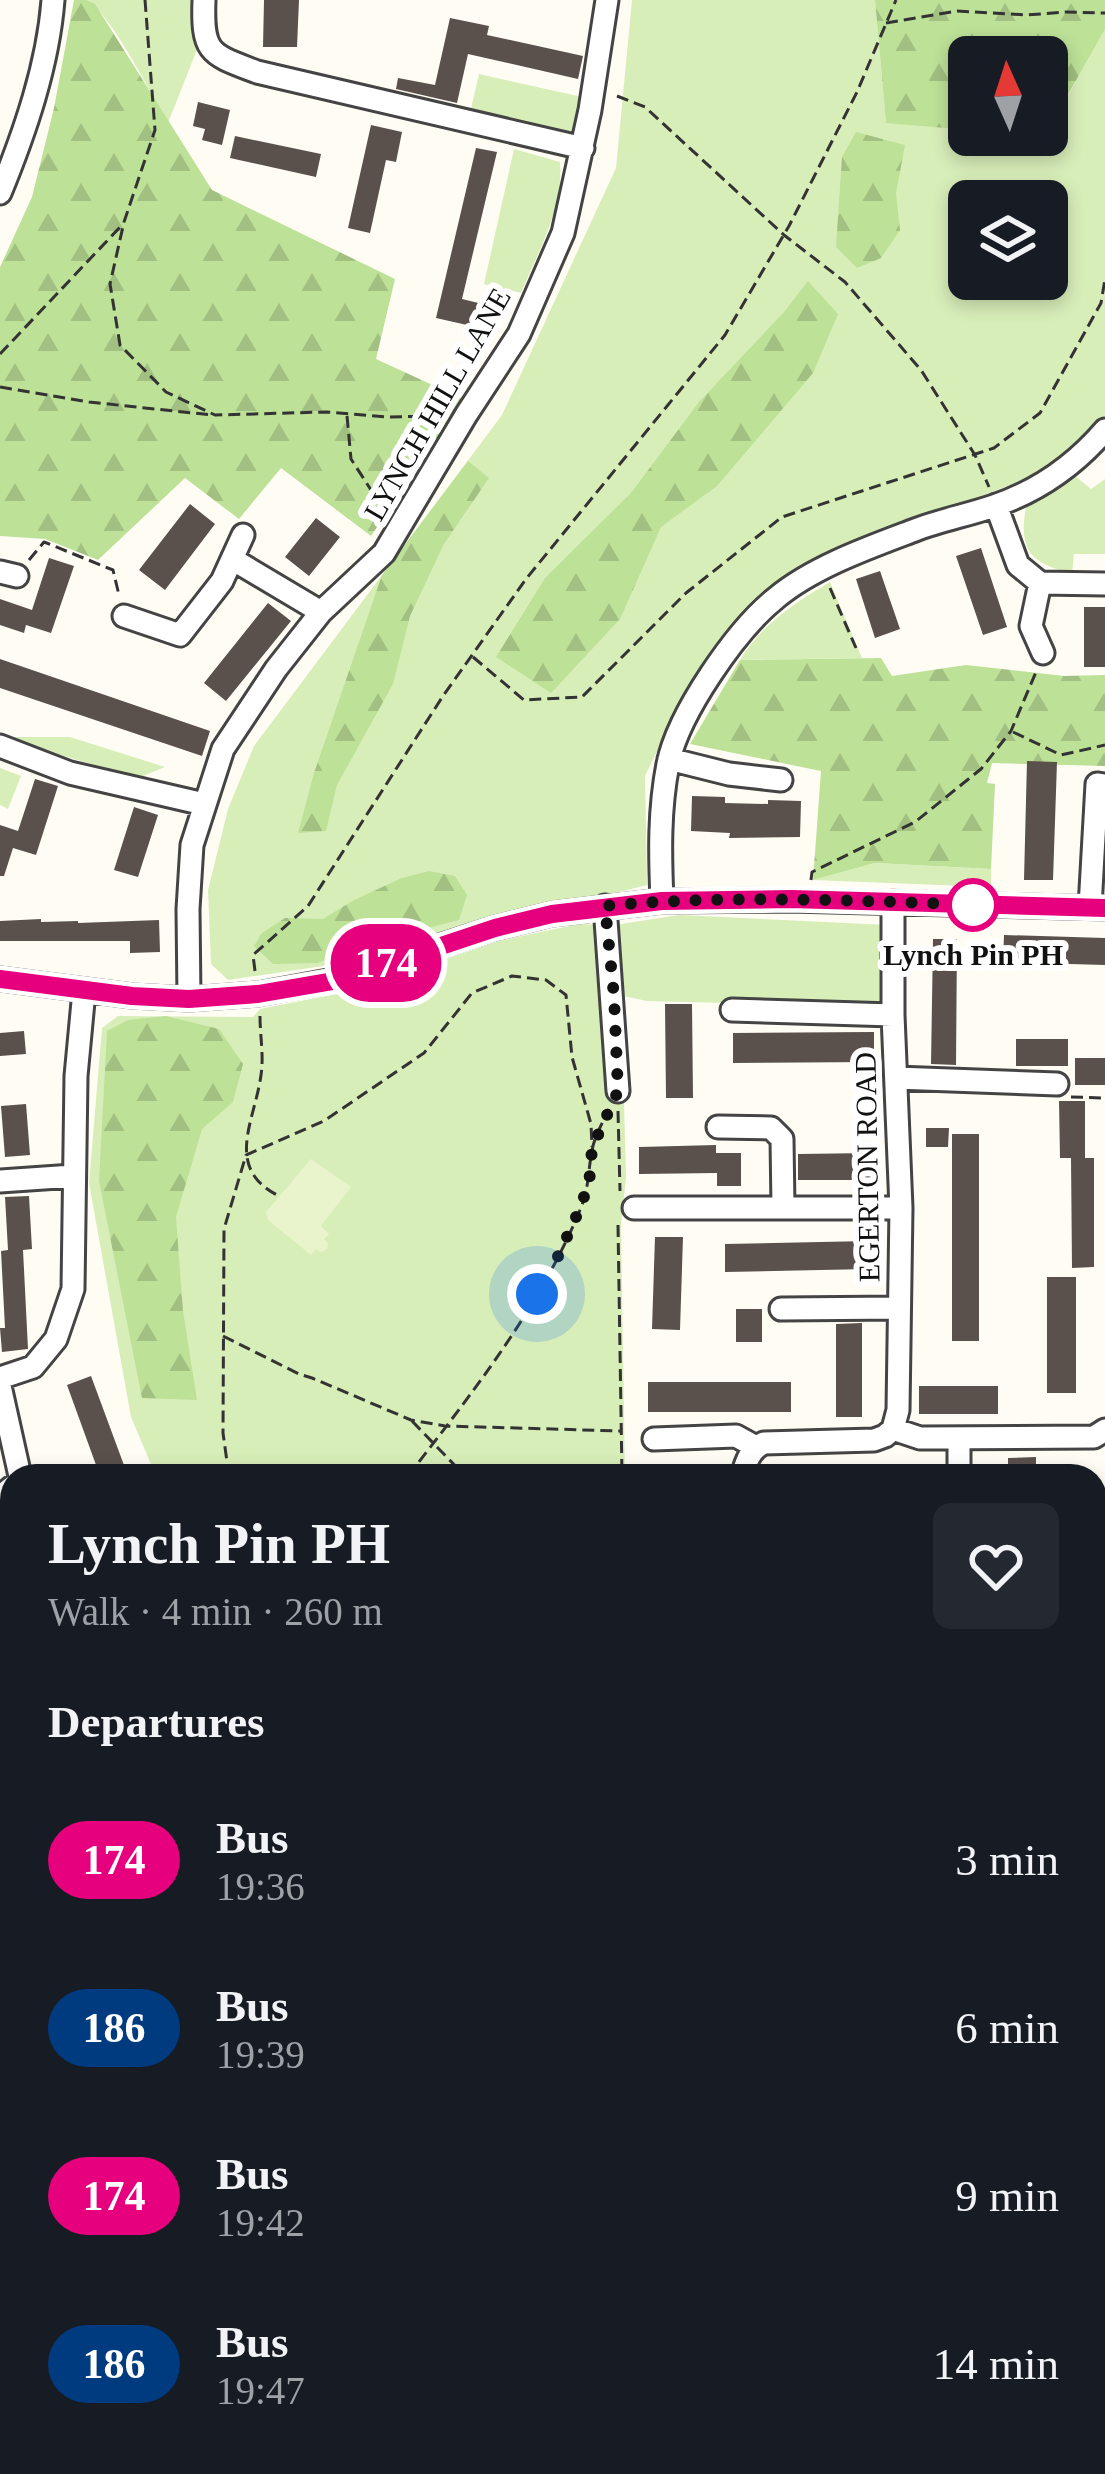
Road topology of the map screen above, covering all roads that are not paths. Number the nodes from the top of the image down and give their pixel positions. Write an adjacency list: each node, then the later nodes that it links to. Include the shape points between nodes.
1 (53, 0): 5 (street, via 51,30)
2 (204, 0): 4 (street, via 203,32 217,56 257,73)
3 (607, 0): 4 (street, LYNCH HILL LANE)
4 (583, 148): 12 (street, LYNCH HILL LANE, via 562,233 519,334 384,553)
5 (0, 193)
6 (1105, 430): 7 (street, via 1041,486)
7 (997, 506): 10 (street, via 1018,565); 16 (street, via 918,529 777,597 699,692)
8 (243, 535): 9 (street)
9 (232, 559): 12 (street); 13 (street, via 180,635)
10 (1040, 583): 11 (street); 14 (street, via 1024,635)
11 (1105, 584)
12 (321, 612): 19 (street, LYNCH HILL LANE, via 224,749)
13 (124, 616)
14 (1043, 653)
15 (0, 746): 19 (street, via 70,773)
16 (669, 759): 17 (street); 20 (street, via 659,836)
17 (781, 780)
18 (1105, 784): 23 (street, via 1097,784)
19 (204, 805): 26 (street, LYNCH HILL LANE, via 192,844)
20 (662, 901): 21 (street); 22 (street)
21 (893, 902): 23 (street); 28 (street, EGERTON ROAD)
22 (605, 906): 26 (street, via 495,928 339,980); 31 (street)
23 (1097, 908)
24 (0, 979): 25 (street)
25 (84, 991): 26 (street); 33 (street)
26 (189, 999)
27 (732, 1010): 28 (street)
28 (893, 1015): 29 (street, EGERTON ROAD)
29 (896, 1078): 30 (street); 37 (street, EGERTON ROAD)
30 (1057, 1084)
31 (618, 1091)
32 (718, 1127): 36 (street, via 770,1128 782,1139)
33 (73, 1176): 34 (street); 40 (street, via 74,1289 56,1340 33,1367)
34 (0, 1181)
35 (627, 1201): 36 (street)
36 (783, 1208): 37 (street)
37 (902, 1208): 38 (street, EGERTON ROAD)
38 (899, 1308): 39 (street); 41 (street, EGERTON ROAD)
39 (781, 1309)
40 (0, 1382): 46 (street)
41 (893, 1429): 43 (street); 45 (street, via 874,1440)
42 (1105, 1430): 43 (street, via 1094,1437)
43 (958, 1438): 48 (street)
44 (654, 1439): 45 (street, via 736,1436)
45 (756, 1447): 47 (street)
46 (17, 1464)
47 (745, 1464)
48 (959, 1464)

